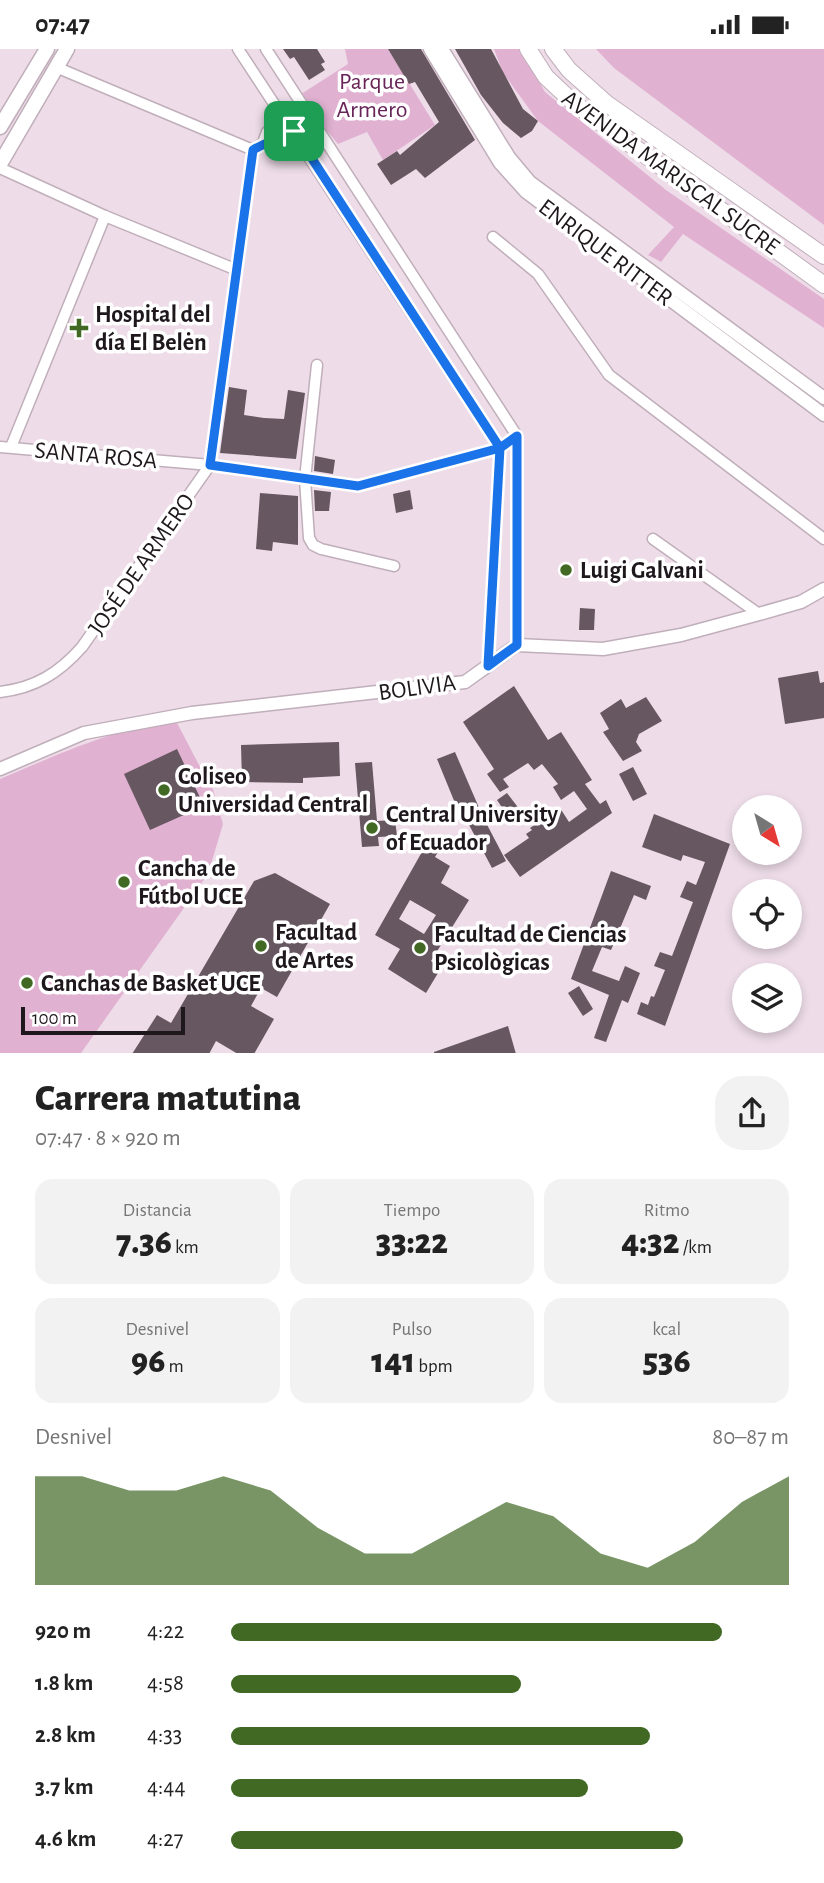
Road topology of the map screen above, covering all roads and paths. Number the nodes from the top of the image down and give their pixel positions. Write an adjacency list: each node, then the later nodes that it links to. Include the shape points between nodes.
1 (47, 49): 15 (main road)
2 (67, 49): 10 (main road)
3 (238, 49): 14 (street)
4 (266, 49): 11 (street)
5 (430, 49): 28 (street, ENRIQUE RITTER, via 500,163 526,192)
6 (442, 49): 27 (street, ENRIQUE RITTER, via 509,157 530,182)
7 (528, 49): 16 (main road, AVENIDA MARISCAL SUCRE, via 553,84)
8 (553, 49): 12 (main road, AVENIDA MARISCAL SUCRE, via 569,70)
9 (564, 49): 19 (main road, via 599,87)
10 (58, 68): 18 (street); 20 (main road)
11 (304, 106): 13 (street); 14 (street)
12 (617, 111): 16 (main road); 19 (main road, AVENIDA MARISCAL SUCRE)
13 (312, 118): 17 (street); 29 (street)
14 (286, 119): 17 (street); 18 (street, via 267,132)
15 (0, 127)
16 (606, 128): 25 (main road, AVENIDA MARISCAL SUCRE)
17 (294, 131): 18 (street, via 275,144); 31 (street)
18 (258, 147): 24 (street, JOSÉ DE ARMERO)
19 (680, 153): 23 (main road, AVENIDA MARISCAL SUCRE)
20 (0, 166): 21 (street)
21 (105, 216): 24 (street); 30 (street)
22 (493, 237): 35 (street, via 538,274 609,375)
23 (824, 255)
24 (237, 270): 32 (street, JOSÉ DE ARMERO)
25 (824, 285)
26 (317, 365): 33 (street)
27 (824, 398)
28 (824, 415)
29 (517, 436): 31 (street, SANTA ROSA); 39 (street)
30 (6, 447): 32 (street, SANTA ROSA)
31 (500, 448): 33 (street, SANTA ROSA, via 358,486); 40 (street)
32 (210, 465): 33 (street, SANTA ROSA); 41 (street, JOSÉ DE ARMERO, via 63,669 16,690)
33 (305, 479): 36 (street, via 313,545)
34 (653, 538): 38 (street)
35 (824, 539)
36 (394, 566)
37 (824, 589): 38 (street, via 801,602)
38 (759, 614): 39 (street, via 603,649)
39 (517, 645): 40 (street, BOLIVIA)
40 (488, 666): 42 (street, BOLIVIA, via 465,682 192,713 84,733)
41 (0, 692)
42 (0, 769)

